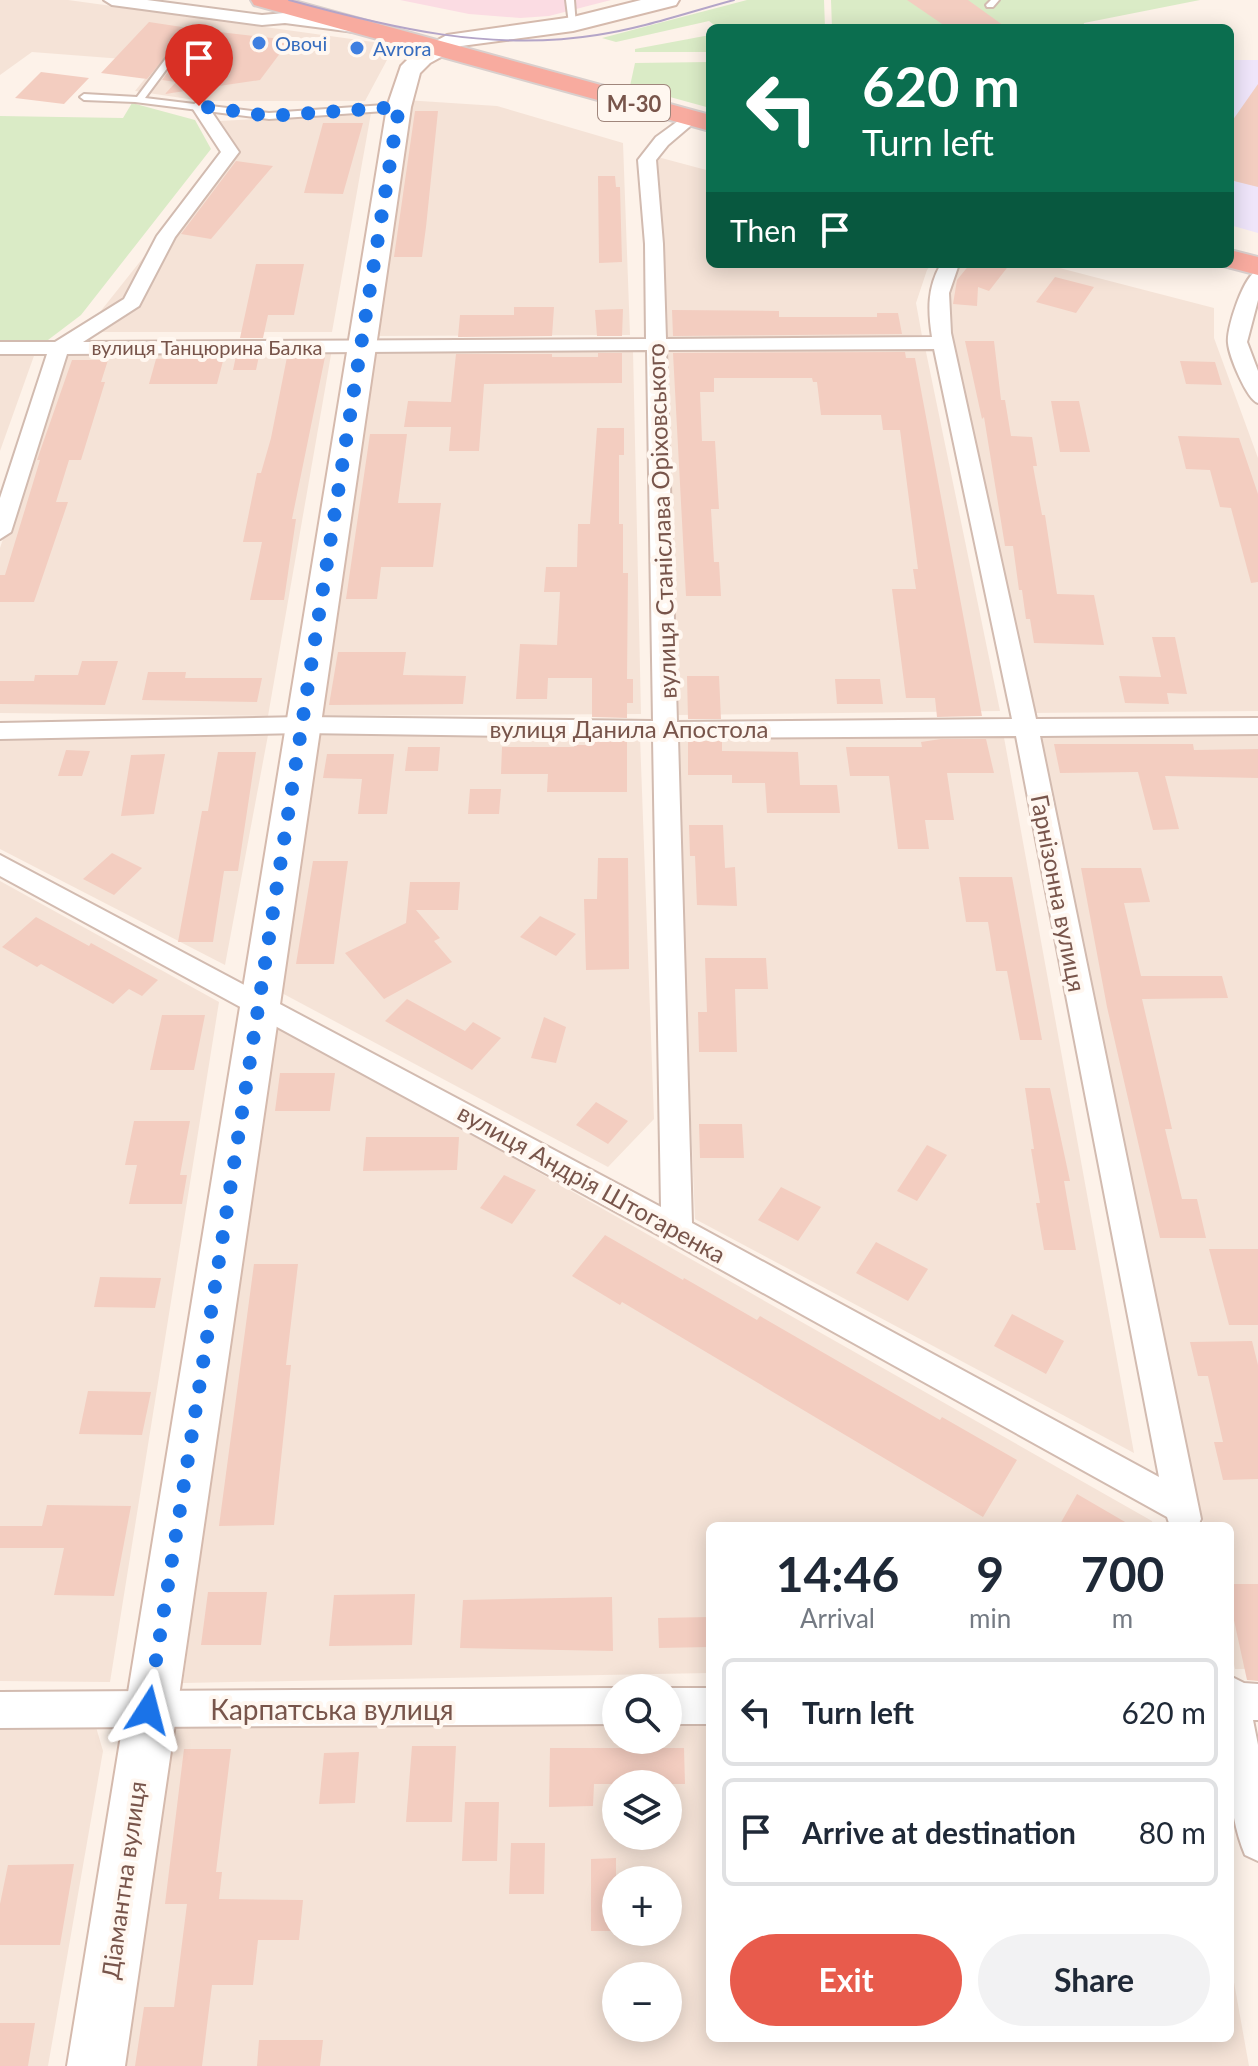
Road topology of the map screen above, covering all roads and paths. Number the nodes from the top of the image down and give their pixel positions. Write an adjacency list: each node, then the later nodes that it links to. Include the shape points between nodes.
1 (112, 0): 7 (street)
2 (263, 0): 7 (highway, М-30)
3 (332, 0): 8 (highway, М-30)
4 (570, 0): 6 (lane)
5 (668, 0): 6 (street, Діамантна вулиця)
6 (573, 24): 8 (street, Діамантна вулиця)
7 (359, 27): 9 (highway, М-30)
8 (464, 36): 9 (street, Діамантна вулиця); 11 (highway, М-30)
9 (437, 49): 11 (highway, М-30); 15 (street, Діамантна вулиця, via 409,71)
10 (170, 59): 13 (lane)
11 (559, 81): 16 (highway, М-30)
12 (84, 97): 13 (lane)
13 (139, 100): 14 (lane)
14 (199, 106): 15 (lane, via 269,116); 25 (street, via 230,152 166,236 132,302)
15 (399, 107): 22 (street, Діамантна вулиця)
16 (700, 120): 23 (street, вулиця Станіслава Оріховського, via 662,141 647,160)
17 (1234, 260): 18 (highway)
18 (1258, 266)
19 (947, 268): 21 (street, Гарнізонна вулиця, via 936,306)
20 (1258, 276): 26 (street, via 1237,342)
21 (943, 343): 23 (street, вулиця Танцюрина Балка); 30 (street, Гарнізонна вулиця)
22 (362, 346): 23 (street, вулиця Танцюрина Балка); 25 (street, вулиця Танцюрина Балка); 28 (street, Діамантна вулиця)
23 (656, 347): 31 (street, вулиця Станіслава Оріховського)
24 (0, 348): 25 (street, вулиця Танцюрина Балка)
25 (59, 348): 27 (street)
26 (1258, 397)
27 (0, 532)
28 (302, 725): 31 (street, вулиця Данила Апостола); 32 (street, вулиця Данила Апостола); 34 (street, Діамантна вулиця)
29 (1258, 726): 30 (street, вулиця Данила Апостола)
30 (1026, 727): 31 (street, вулиця Данила Апостола); 36 (street, Гарнізонна вулиця)
31 (667, 730): 35 (street, вулиця Станіслава Оріховського)
32 (0, 731)
33 (0, 864): 34 (street, вулиця Андрія Штогаренка)
34 (261, 1004): 35 (street, вулиця Андрія Штогаренка); 42 (street, Діамантна вулиця)
35 (677, 1230): 36 (street, вулиця Андрія Штогаренка)
36 (1183, 1517)
37 (1238, 1700): 43 (street)
38 (602, 1706): 42 (street, Карпатська вулиця)
39 (682, 1706): 40 (street)
40 (706, 1706)
41 (0, 1710): 42 (street, Карпатська вулиця)
42 (148, 1710): 44 (street, Діамантна вулиця)
43 (1258, 1842)
44 (96, 2066)

